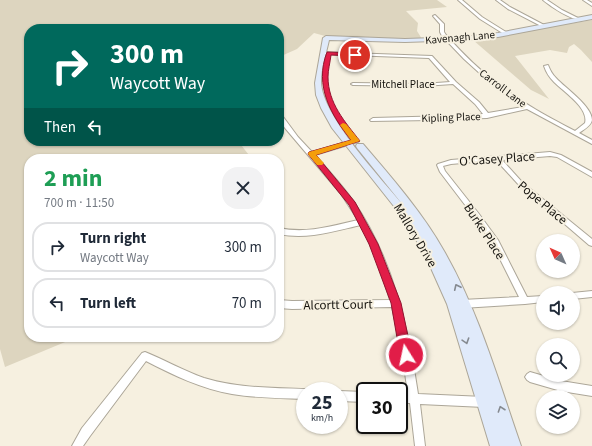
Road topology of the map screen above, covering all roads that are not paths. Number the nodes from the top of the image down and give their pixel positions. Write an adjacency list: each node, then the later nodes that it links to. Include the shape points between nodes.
1 (460, 0): 10 (street, via 481,18)
2 (498, 0): 9 (street)
3 (545, 0): 8 (street)
4 (585, 0): 5 (street)
5 (592, 5)
6 (435, 16): 11 (street, Carroll Lane, via 442,24 442,34)
7 (592, 17): 8 (main road, Kavenagh Lane)
8 (578, 19): 9 (main road, Kavenagh Lane)
9 (544, 26): 10 (main road, Kavenagh Lane)
10 (505, 33): 11 (main road, Kavenagh Lane)
11 (447, 40): 12 (main road, Kavenagh Lane, via 380,41 329,38); 16 (street, Carroll Lane, via 489,79)
12 (326, 53): 14 (street, via 430,57); 21 (main road, via 325,78 329,100)
13 (546, 66): 20 (street, via 551,76 582,103 590,114 587,124)
14 (454, 83): 15 (street, Mitchell Place); 17 (street)
15 (353, 84)
16 (528, 107): 17 (street, Kipling Place); 20 (street, Carroll Lane)
17 (487, 116): 18 (street, Kipling Place)
18 (373, 120)
19 (284, 122): 23 (street)
20 (575, 133): 22 (street, Carroll Lane)
21 (352, 142): 23 (street); 36 (main road, via 416,216 440,252)
22 (592, 142)
23 (312, 154): 27 (street, via 352,204)
24 (498, 159): 25 (street, O'Casey Place); 26 (street, O'Casey Place, via 554,154); 29 (street, Pope Place, via 520,183)
25 (440, 165): 33 (street, Burke Place, via 495,242)
26 (592, 175)
27 (362, 222): 28 (street, via 322,231); 34 (street)
28 (284, 232)
29 (592, 243)
30 (592, 294): 31 (street)
31 (580, 295)
32 (536, 300): 33 (street)
33 (525, 301): 36 (street)
34 (396, 303): 35 (street, Alcortt Court); 41 (street)
35 (284, 304)
36 (459, 304): 42 (main road, one-way to 42); 46 (main road, one-way to 36)
37 (530, 377): 38 (street, via 549,384)
38 (592, 391)
39 (296, 394): 43 (street, via 243,391 211,384 182,374 145,356)
40 (408, 399): 41 (street)
41 (414, 399): 42 (street); 44 (street)
42 (484, 402): 45 (main road)
43 (77, 446)
44 (420, 446)
45 (498, 446)
46 (513, 446)

